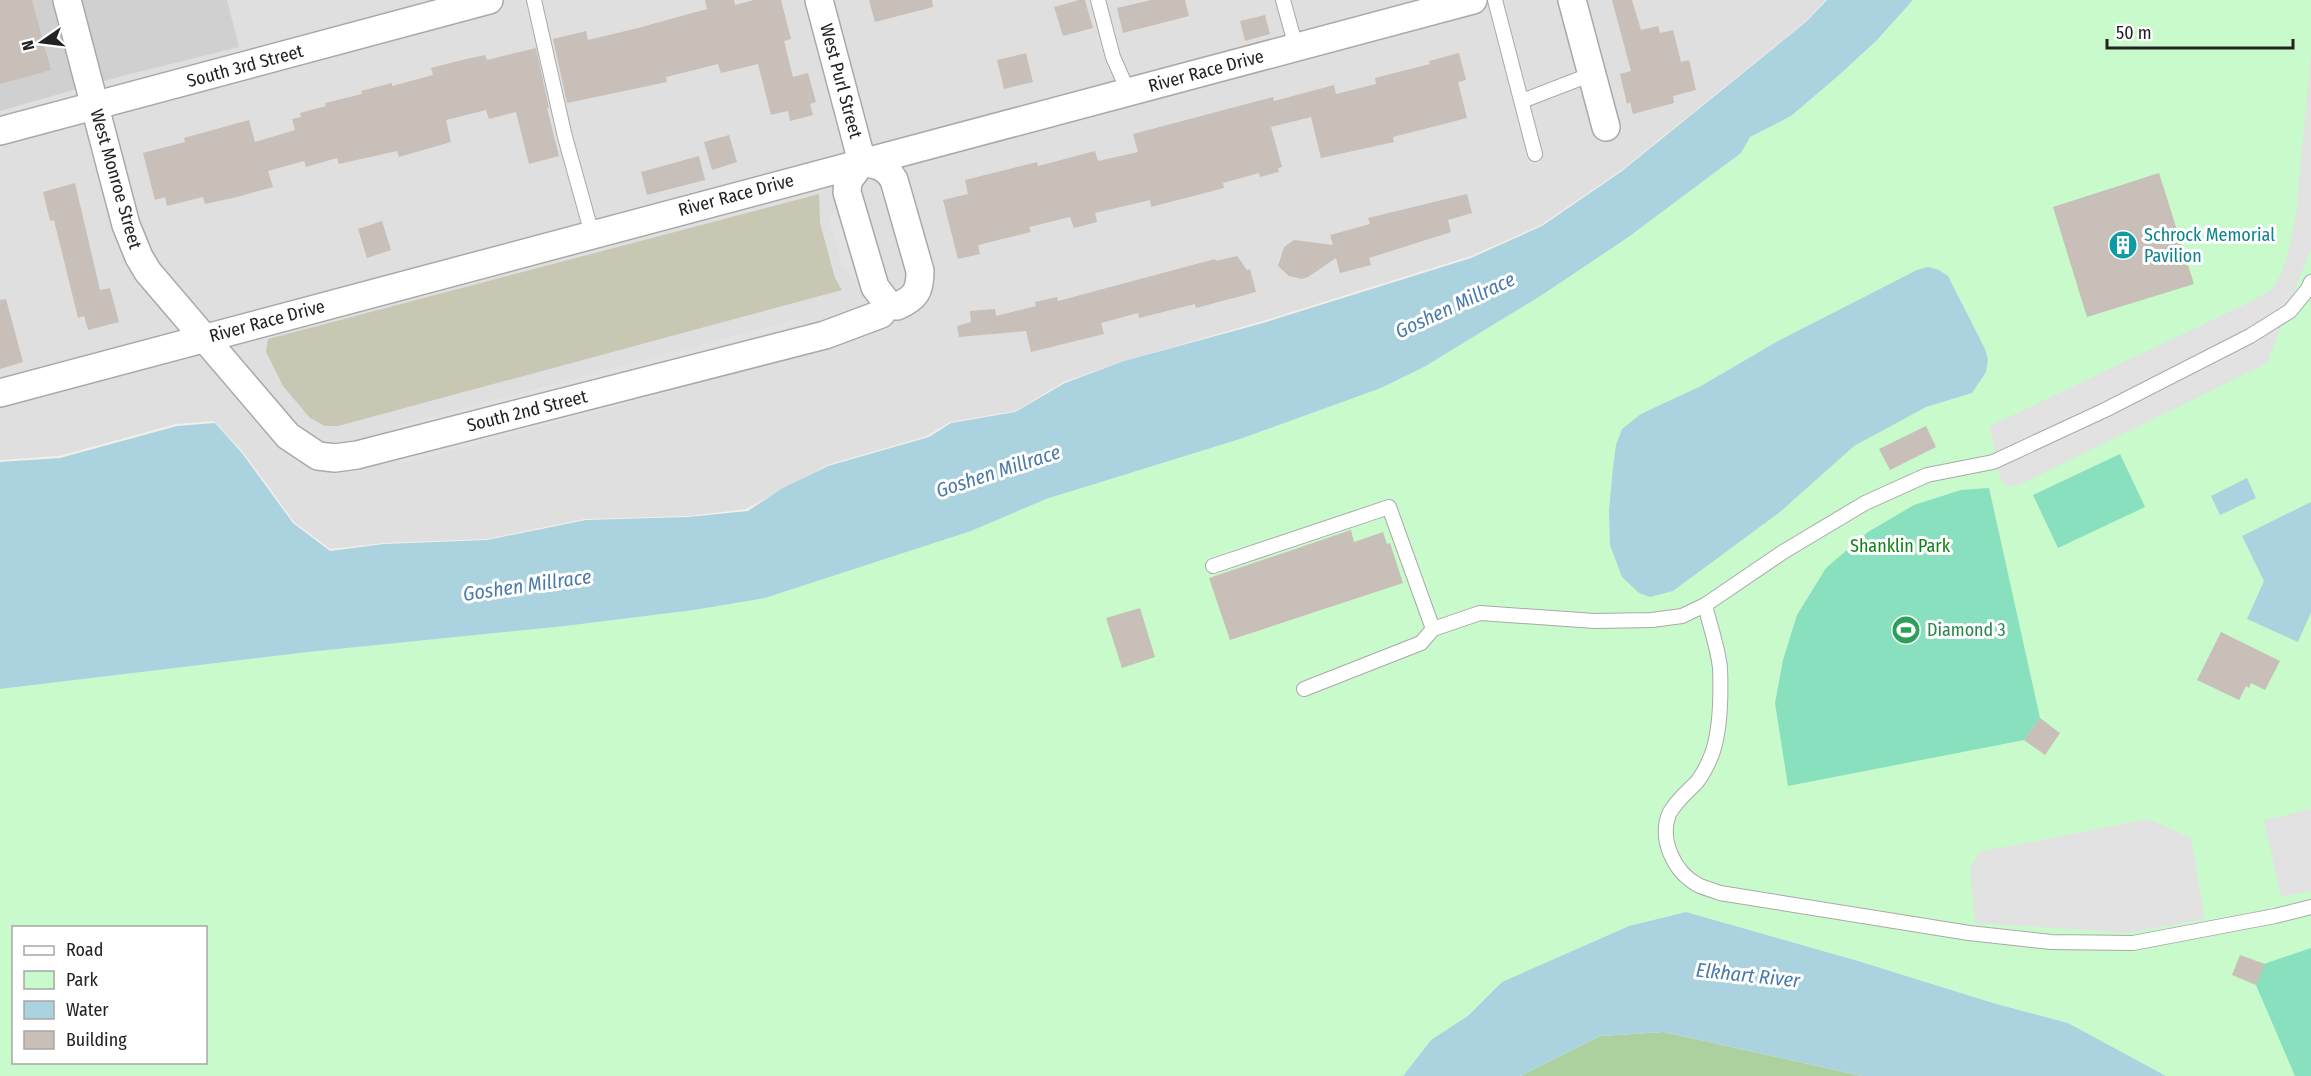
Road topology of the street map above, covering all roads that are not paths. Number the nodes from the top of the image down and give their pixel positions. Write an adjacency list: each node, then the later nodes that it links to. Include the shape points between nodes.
1 (67, 0): 14 (street, West Monroe Street)
2 (489, 0): 14 (street, South 3rd Street)
3 (534, 0): 19 (lane)
4 (819, 0): 18 (street, West Purl Street)
5 (1098, 0): 12 (lane, via 1113,57)
6 (1283, 0): 10 (lane)
7 (1473, 0): 10 (street, River Race Drive)
8 (1495, 0): 13 (lane)
9 (1572, 0): 11 (street)
10 (1296, 47): 12 (street, River Race Drive)
11 (1592, 74): 13 (lane); 15 (street)
12 (1128, 92): 18 (street, River Race Drive)
13 (1522, 101): 17 (lane)
14 (95, 107): 16 (street, South 3rd Street); 22 (street, West Monroe Street, via 126,225 139,257 164,293)
15 (1606, 127)
16 (0, 131)
17 (1535, 154)
18 (862, 162): 19 (street, River Race Drive); 21 (street, via 848,181 847,192 874,287); 21 (street, South 2nd Street, via 880,165 894,180 920,271 920,286 914,295 897,306)
19 (592, 234): 22 (street, River Race Drive)
20 (2311, 282): 25 (lane, via 2290,311 2250,336 1994,462 1927,476 1865,503)
21 (888, 304): 22 (street, South 2nd Street, via 881,314 825,335 335,458 318,456 288,436)
22 (204, 338): 23 (street, River Race Drive)
23 (0, 393)
24 (1213, 566): 26 (lane, via 1389,507)
25 (1705, 605): 26 (lane, via 1682,616 1652,620 1595,621 1480,613); 28 (lane, via 1720,667 1719,718 1713,752 1698,780 1669,814 1666,832 1674,860 1697,885 1720,893 1969,933 2051,942 2133,943)
26 (1433, 629): 27 (lane, via 1422,643)
27 (1304, 689)
28 (2311, 907)

